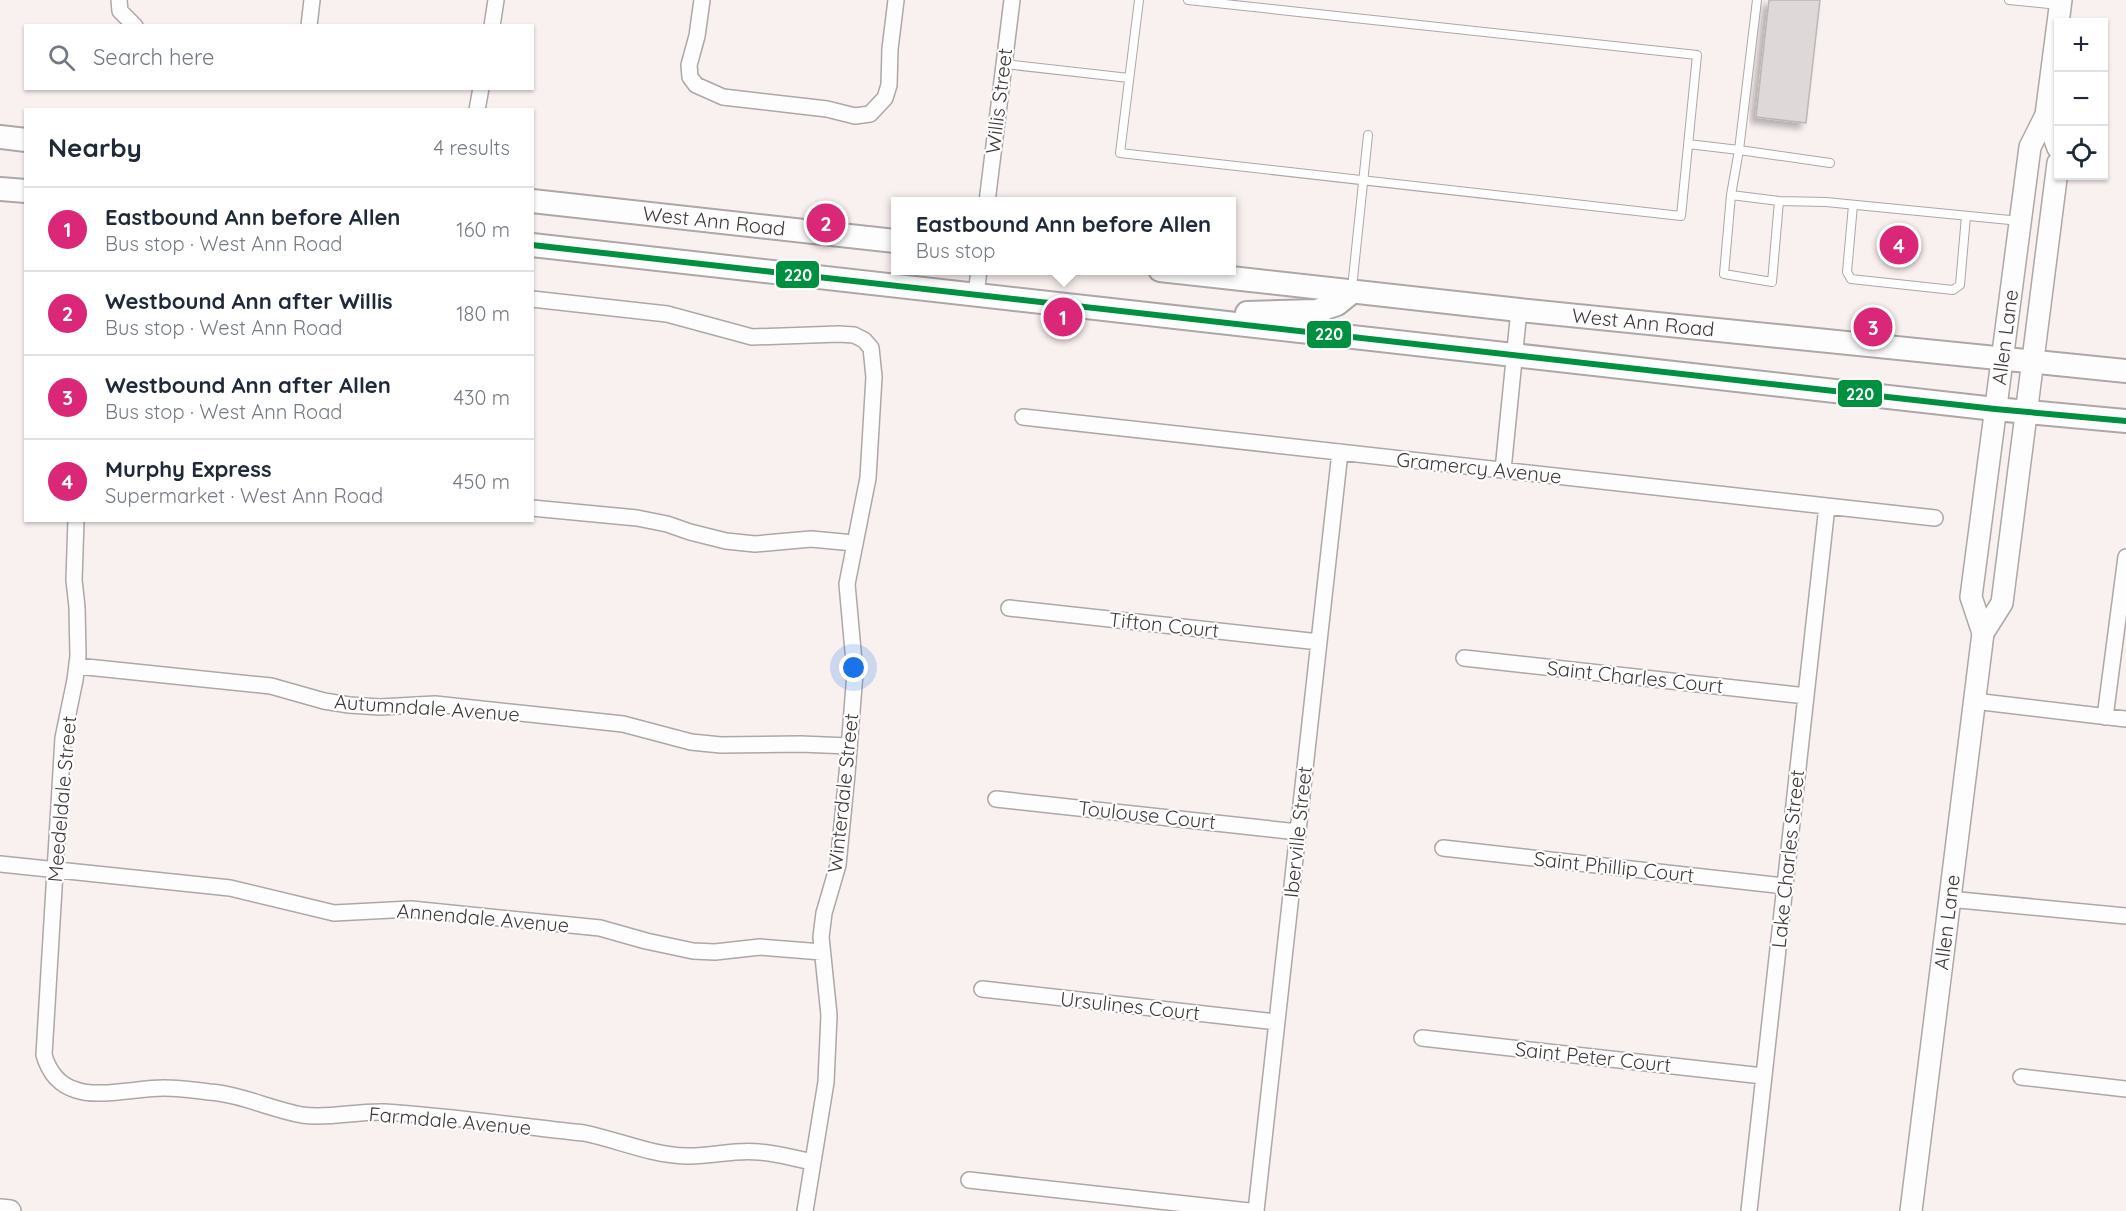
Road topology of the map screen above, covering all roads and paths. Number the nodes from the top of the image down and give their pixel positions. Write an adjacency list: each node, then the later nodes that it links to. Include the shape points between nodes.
1 (119, 0): 12 (street, via 120,10)
2 (312, 0): 13 (street)
3 (496, 0): 14 (street)
4 (702, 0): 5 (street, via 689,65 690,78 696,86 723,97 855,116 870,114 885,98)
5 (896, 0)
6 (1012, 0): 15 (street, Willis Street)
7 (1139, 0): 16 (lane)
8 (1188, 0): 24 (lane, via 1697,55)
9 (1757, 0): 25 (lane)
10 (2008, 0): 11 (lane)
11 (2060, 3): 19 (main road, Allen Lane)
12 (132, 23)
13 (309, 24)
14 (492, 24)
15 (1004, 64): 16 (lane); 32 (street, Willis Street)
16 (1129, 78): 27 (lane, via 1120,153)
17 (481, 90): 18 (street)
18 (477, 108)
19 (2046, 115): 22 (main road, Allen Lane); 37 (main road, Allen Lane, via 2030,147)
20 (1368, 135): 27 (lane)
21 (0, 137): 23 (main road)
22 (2054, 137)
23 (24, 140)
24 (1688, 144): 25 (lane); 27 (lane, via 1681,216)
25 (1739, 150): 26 (lane); 31 (lane)
26 (1830, 163)
27 (1363, 180): 42 (lane)
28 (2056, 180): 49 (main road, Allen Lane)
29 (0, 189): 30 (main road)
30 (24, 191)
31 (1731, 195): 34 (lane); 34 (lane, via 1724,274 1772,282)
32 (987, 197)
33 (534, 201): 38 (main road, West Ann Road)
34 (1779, 201): 35 (lane)
35 (1853, 205): 36 (lane); 36 (lane, via 1847,272 1851,279 1953,290 1960,285)
36 (1966, 216): 37 (lane)
37 (2020, 221): 48 (main road, Allen Lane)
38 (891, 241)
39 (534, 245): 43 (main road)
40 (978, 275): 43 (street)
41 (1204, 275): 42 (main road, West Ann Road)
42 (1352, 292): 45 (main road, West Ann Road); 46 (main road, via 1337,304 1317,311)
43 (976, 295): 46 (main road)
44 (534, 299): 61 (street, Winterdale Street, via 668,314 752,337 839,334 864,340 871,348 874,377 868,478)
45 (1519, 310): 47 (street); 48 (main road, West Ann Road)
46 (1161, 315): 47 (main road)
47 (1515, 354): 51 (main road); 56 (street)
48 (2001, 359): 49 (main road, West Ann Road); 51 (main road, Allen Lane)
49 (2033, 362): 50 (main road, West Ann Road); 52 (main road, Allen Lane)
50 (2126, 371)
51 (1995, 409): 52 (main road); 64 (main road, Allen Lane, via 1971,597)
52 (2026, 412): 54 (main road); 64 (main road, Allen Lane, via 2002,603)
53 (1023, 417): 55 (street, Gramercy Avenue)
54 (2126, 421)
55 (1340, 453): 56 (street, Gramercy Avenue); 65 (street, Iberville Street)
56 (1503, 470): 57 (street, Gramercy Avenue)
57 (1827, 506): 59 (street, Gramercy Avenue); 68 (street, Lake Charles Street)
58 (534, 508): 61 (street, via 637,518 726,541 755,544 811,539)
59 (1935, 518)
60 (76, 522): 67 (street, Meedeldale Street)
61 (854, 543): 72 (street, Winterdale Street, via 847,584 855,673)
62 (2126, 557): 70 (street)
63 (1009, 608): 65 (street, Tifton Court)
64 (1983, 633): 69 (main road, Allen Lane)
65 (1319, 642): 74 (street, Iberville Street)
66 (1464, 658): 68 (street, Saint Charles Court)
67 (77, 666): 72 (street, Autumndale Avenue, via 271,686 350,705 435,704 623,724 691,742); 77 (street, Meedeldale Street, via 63,738)
68 (1806, 696): 78 (street, Lake Charles Street)
69 (1974, 701): 70 (street); 79 (main road, Allen Lane)
70 (2105, 717): 71 (street)
71 (2126, 719)
72 (849, 746): 81 (street, Winterdale Street, via 838,865 824,914)
73 (996, 799): 74 (street, Toulouse Court)
74 (1298, 832): 83 (street, Iberville Street)
75 (1443, 848): 78 (street, Saint Phillip Court)
76 (0, 864): 77 (street, Annendale Avenue)
77 (56, 870): 81 (street, Annendale Avenue, via 230,888 334,913 411,909 600,928 693,951 760,947); 85 (street, Meedeldale Street, via 45,1055)
78 (1785, 886): 86 (street, Lake Charles Street)
79 (1949, 899): 80 (street); 97 (main road, Allen Lane)
80 (2126, 916)
81 (822, 952): 89 (street, Winterdale Street, via 828,1041)
82 (982, 989): 83 (street, Ursulines Court)
83 (1277, 1022): 95 (street, Iberville Street)
84 (1422, 1038): 86 (street, Saint Peter Court)
85 (55, 1076): 89 (street, Farmdale Avenue, via 77,1091 164,1088 212,1092 325,1117 381,1112 584,1133 662,1154 759,1152)
86 (1763, 1076): 96 (street, Lake Charles Street)
87 (2021, 1077): 88 (street)
88 (2126, 1089)
89 (813, 1162): 93 (street, Winterdale Street)
90 (969, 1180): 94 (street)
91 (0, 1210): 92 (main road)
92 (10, 1211)
93 (805, 1211)
94 (1249, 1211)
95 (1256, 1211)
96 (1749, 1211)
97 (1911, 1211)

